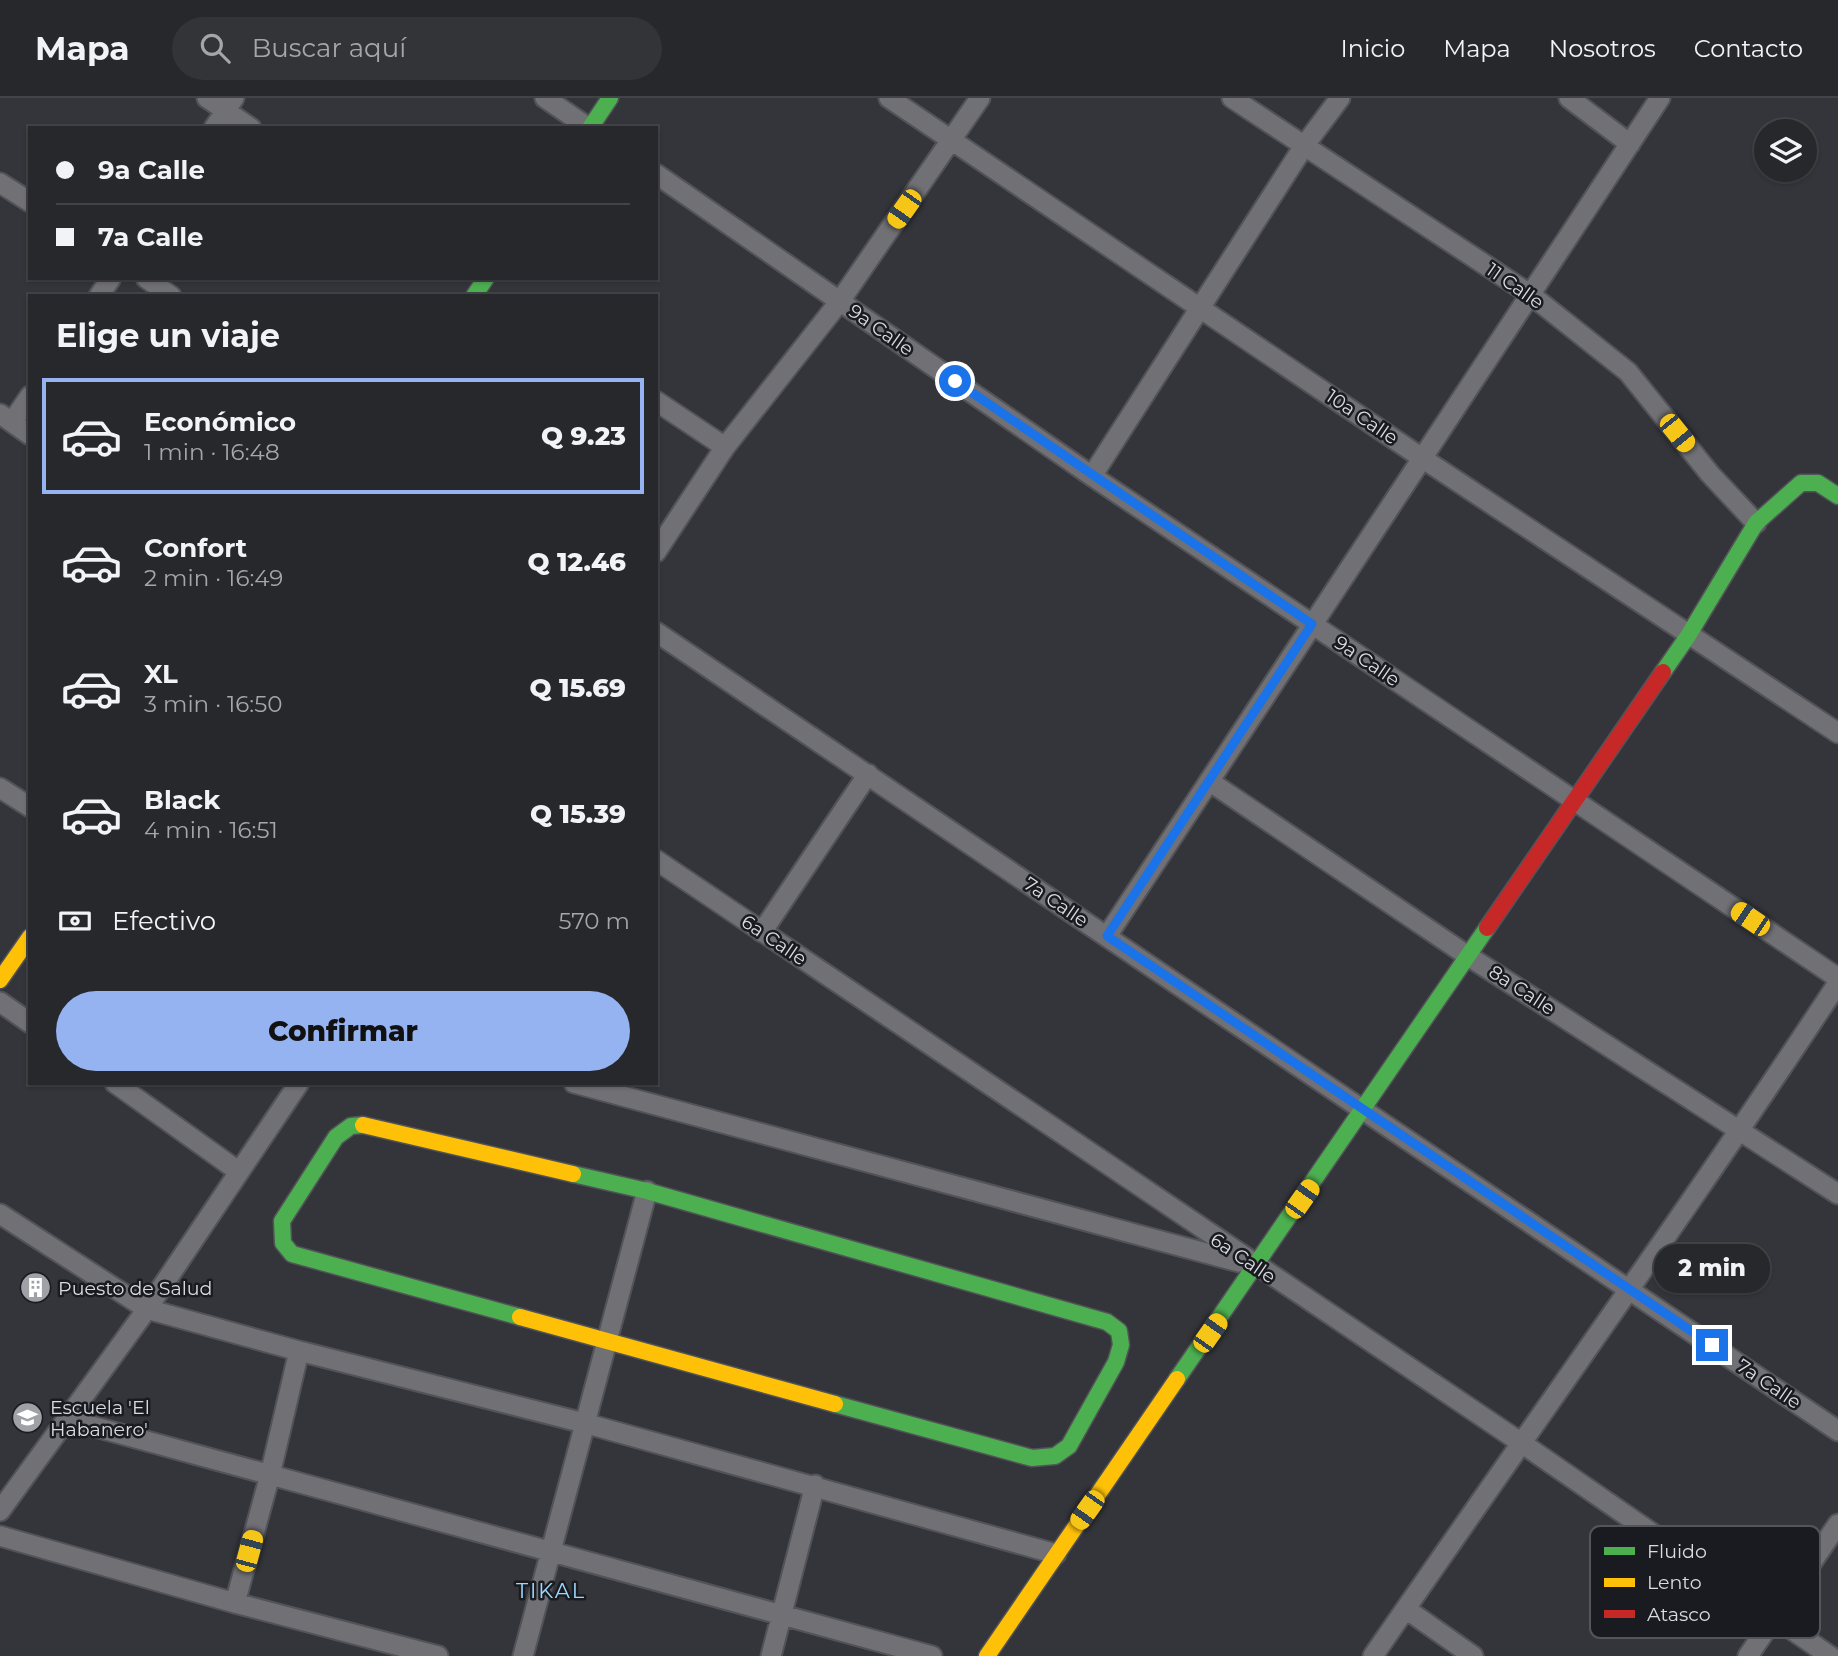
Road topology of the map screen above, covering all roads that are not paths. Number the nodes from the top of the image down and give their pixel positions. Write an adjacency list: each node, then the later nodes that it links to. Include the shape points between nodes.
1 (207, 98): 10 (street)
2 (545, 98): 13 (street)
3 (610, 98): 14 (street)
4 (889, 98): 15 (street, 10a Calle)
5 (980, 98): 15 (street)
6 (1233, 98): 17 (street, 11 Calle)
7 (1340, 98): 17 (street)
8 (1569, 98): 16 (street)
9 (1660, 98): 16 (street)
10 (230, 104): 11 (street); 12 (street)
11 (215, 126)
12 (249, 126)
13 (586, 126)
14 (590, 126)
15 (951, 140): 24 (street); 25 (street, 10a Calle)
16 (1630, 144): 23 (street)
17 (1304, 146): 23 (street, 11 Calle); 25 (street)
18 (658, 175): 24 (street, 9a Calle)
19 (0, 183): 20 (street)
20 (28, 201)
21 (149, 280): 22 (street)
22 (168, 294)
23 (1531, 295): 31 (street); 34 (street, 11 Calle, via 1628,372)
24 (840, 301): 30 (street); 32 (street, 9a Calle)
25 (1200, 308): 31 (street, 10a Calle); 32 (street)
26 (28, 398): 28 (street)
27 (658, 402): 30 (street)
28 (6, 418): 29 (street)
29 (28, 434)
30 (725, 447): 35 (street)
31 (1422, 458): 36 (street); 38 (street, 10a Calle)
32 (1092, 476): 36 (street, 9a Calle)
33 (1838, 496): 34 (street, via 1818,483 1801,483)
34 (1756, 523): 38 (street)
35 (658, 549)
36 (1312, 624): 41 (street); 43 (street, 9a Calle)
37 (658, 633): 40 (street, 7a Calle)
38 (1688, 636): 39 (street, 10a Calle); 43 (street)
39 (1838, 733)
40 (867, 774): 46 (street); 47 (street, 7a Calle)
41 (1209, 781): 47 (street); 49 (street, 8a Calle)
42 (0, 788): 44 (street)
43 (1574, 800): 49 (street); 51 (street, 9a Calle)
44 (28, 806)
45 (658, 861): 46 (street, 6a Calle)
46 (762, 932): 63 (street, 6a Calle)
47 (1107, 936): 57 (street, 7a Calle)
48 (28, 940): 50 (street)
49 (1468, 956): 57 (street); 58 (street, 8a Calle)
50 (0, 980)
51 (1838, 980): 58 (street)
52 (0, 1002): 53 (street)
53 (28, 1022)
54 (118, 1085): 59 (street)
55 (298, 1085): 59 (street)
56 (581, 1085): 63 (street)
57 (1364, 1110): 63 (street); 64 (street, 7a Calle)
58 (1741, 1130): 61 (street, 8a Calle); 64 (street)
59 (238, 1171): 65 (street)
60 (647, 1191): 66 (street); 66 (street, via 363,1125 351,1126 336,1137 282,1221 283,1243 292,1254); 66 (street, via 1107,1322 1119,1331 1121,1345 1069,1446 1055,1456 1032,1458)
61 (1838, 1194)
62 (0, 1214): 65 (street)
63 (1256, 1267): 71 (street, 6a Calle); 80 (street)
64 (1629, 1288): 70 (street, 7a Calle); 71 (street)
65 (146, 1309): 67 (street); 68 (street)
66 (606, 1341): 69 (street)
67 (299, 1351): 69 (street); 72 (street)
68 (66, 1419): 72 (street); 74 (street)
69 (584, 1423): 73 (street); 79 (street)
70 (1838, 1431)
71 (1522, 1444): 76 (street, 6a Calle); 82 (street)
72 (270, 1475): 79 (street); 81 (street)
73 (815, 1485): 80 (street); 83 (street)
74 (0, 1511)
75 (1838, 1524): 78 (street)
76 (1641, 1526)
77 (0, 1536): 81 (street)
78 (1820, 1550)
79 (552, 1551): 83 (street); 88 (street)
80 (1056, 1554): 91 (street)
81 (234, 1603): 86 (street)
82 (1406, 1609): 92 (street); 93 (street)
83 (783, 1614): 89 (street); 90 (street)
84 (1760, 1638): 94 (street)
85 (1804, 1638): 95 (street, 6a Calle)
86 (362, 1646): 87 (street)
87 (439, 1656)
88 (523, 1656)
89 (771, 1656)
90 (932, 1656)
91 (987, 1656)
92 (1373, 1656)
93 (1473, 1656)
94 (1748, 1656)
95 (1830, 1656)

